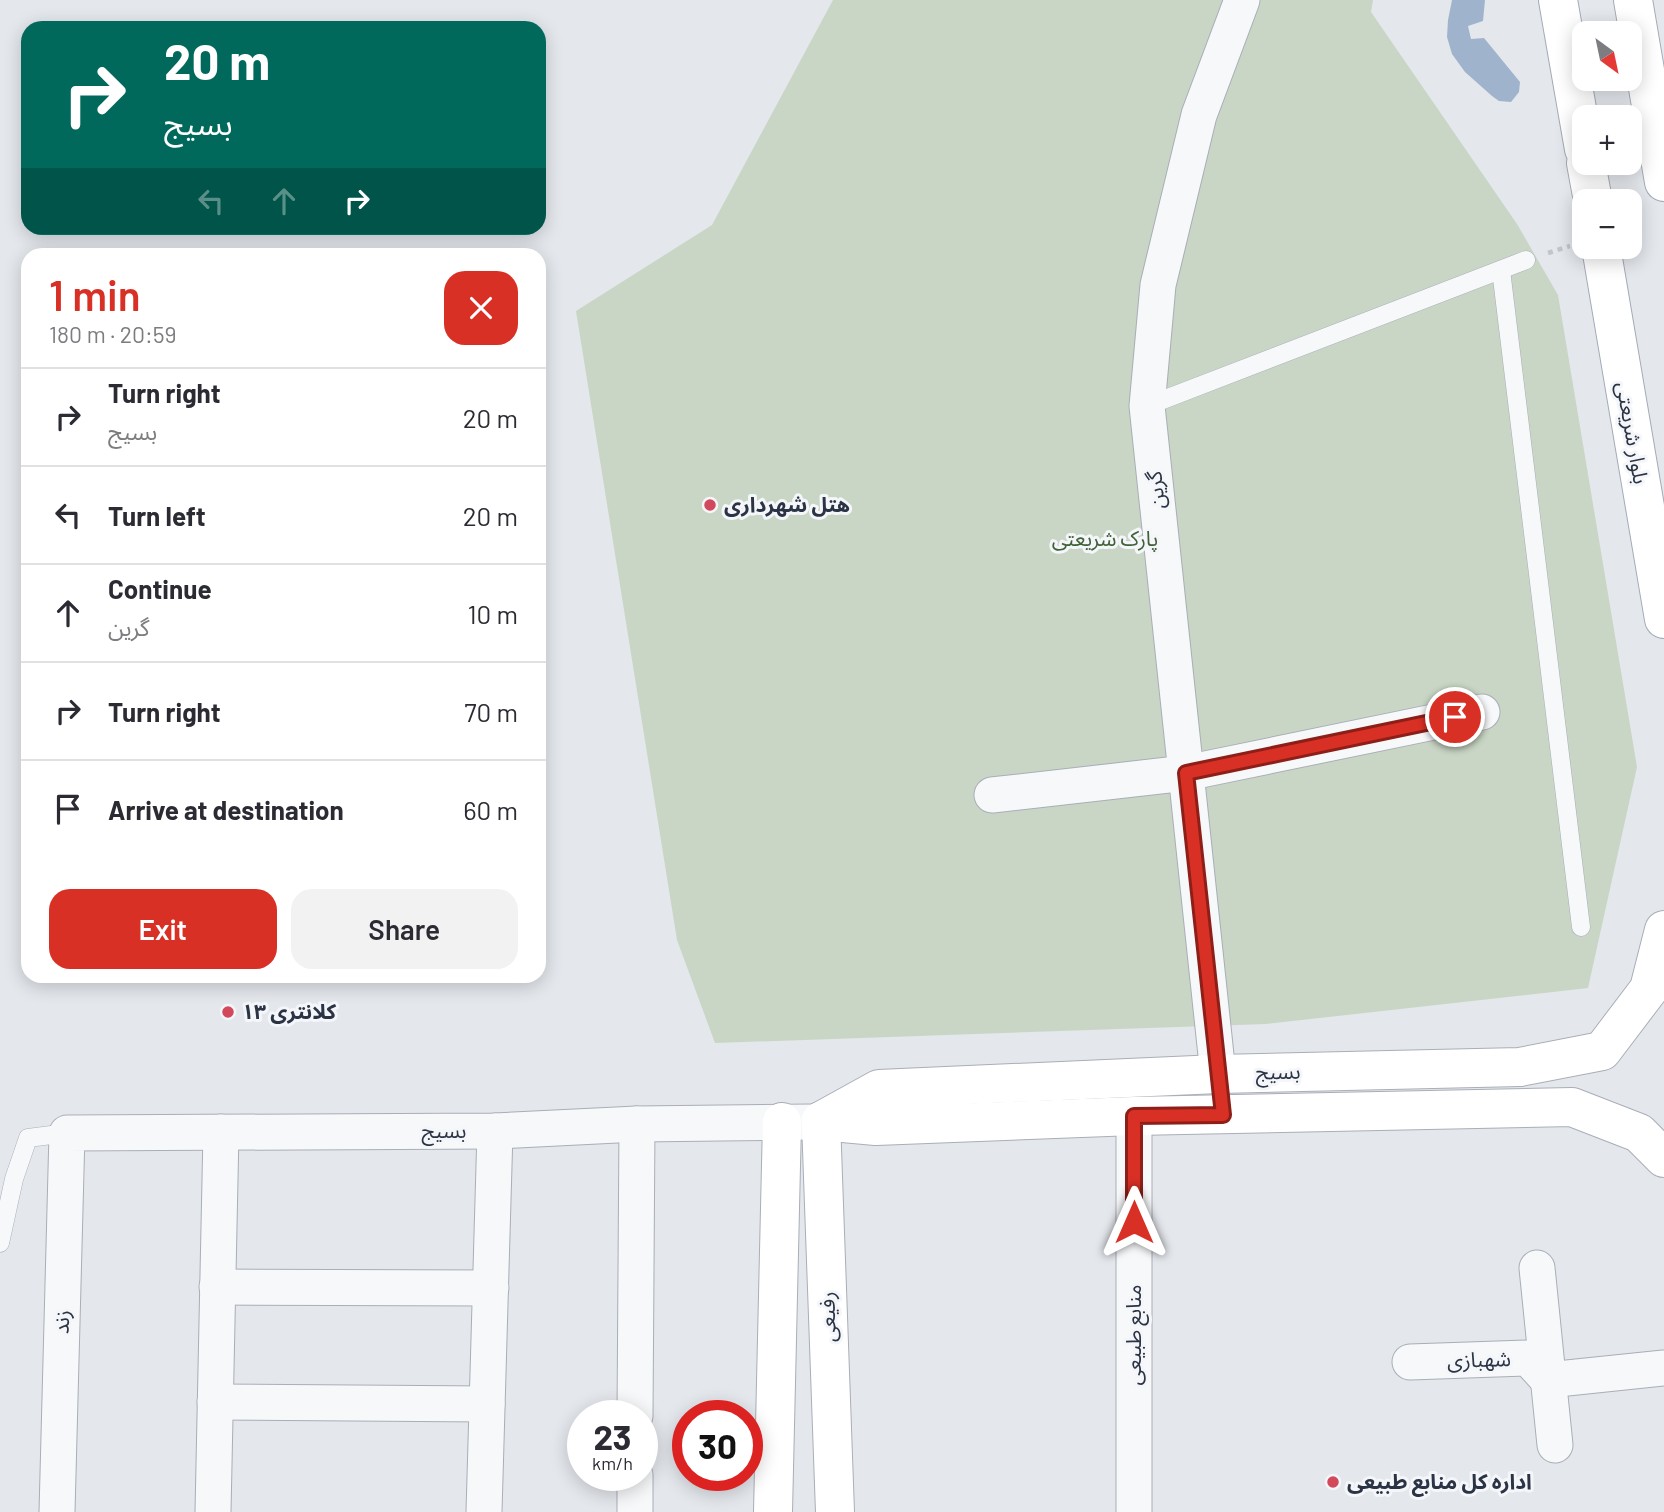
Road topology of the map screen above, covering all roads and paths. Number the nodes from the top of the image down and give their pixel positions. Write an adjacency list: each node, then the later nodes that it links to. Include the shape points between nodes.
1 (1242, 0): 11 (street, گرین, via 1199,115 1158,285)
2 (1558, 0): 5 (street)
3 (1633, 0): 4 (street)
4 (1655, 69): 6 (street)
5 (1576, 105)
6 (1664, 182)
7 (1572, 249): 9 (path)
8 (1589, 259): 12 (street, بلوار شریعتی)
9 (1526, 260): 10 (lane)
10 (1500, 270): 11 (lane); 16 (lane)
11 (1147, 406): 14 (street, گرین)
12 (1664, 618)
13 (1482, 712): 14 (street)
14 (1186, 773): 15 (street); 18 (street, گرین)
15 (992, 795)
16 (1581, 927)
17 (1664, 930): 18 (street, بسیج, via 1649,989 1602,1051 1520,1067)
18 (1218, 1074): 19 (street); 21 (street, بسیج, via 879,1089)
19 (1223, 1115): 20 (street, بسیج); 27 (street, بسیج, via 1572,1107 1639,1133)
20 (1134, 1116): 21 (street, بسیج, via 876,1126); 46 (street, منابع طبیعی)
21 (821, 1121): 22 (street, بسیج); 45 (street, رفیعی)
22 (782, 1122): 23 (street, بسیج); 44 (street)
23 (637, 1124): 24 (street, بسیج); 35 (street)
24 (495, 1131): 25 (street, بسیج); 31 (street)
25 (220, 1132): 26 (street, بسیج); 30 (street)
26 (67, 1133): 28 (lane, via 28,1138); 40 (street, زند)
27 (1664, 1158)
28 (0, 1243)
29 (1537, 1268): 34 (street)
30 (218, 1287): 31 (street); 36 (street)
31 (491, 1288): 37 (street)
32 (1410, 1362): 34 (street, شهبازی, via 1528,1358)
33 (1664, 1368): 34 (street)
34 (1548, 1380): 38 (street)
35 (635, 1400)
36 (215, 1402): 37 (street); 41 (street)
37 (487, 1404): 42 (street)
38 (1555, 1445)
39 (635, 1491): 43 (street)
40 (57, 1512)
41 (213, 1512)
42 (484, 1512)
43 (635, 1512)
44 (773, 1512)
45 (835, 1512)
46 (1134, 1512)

